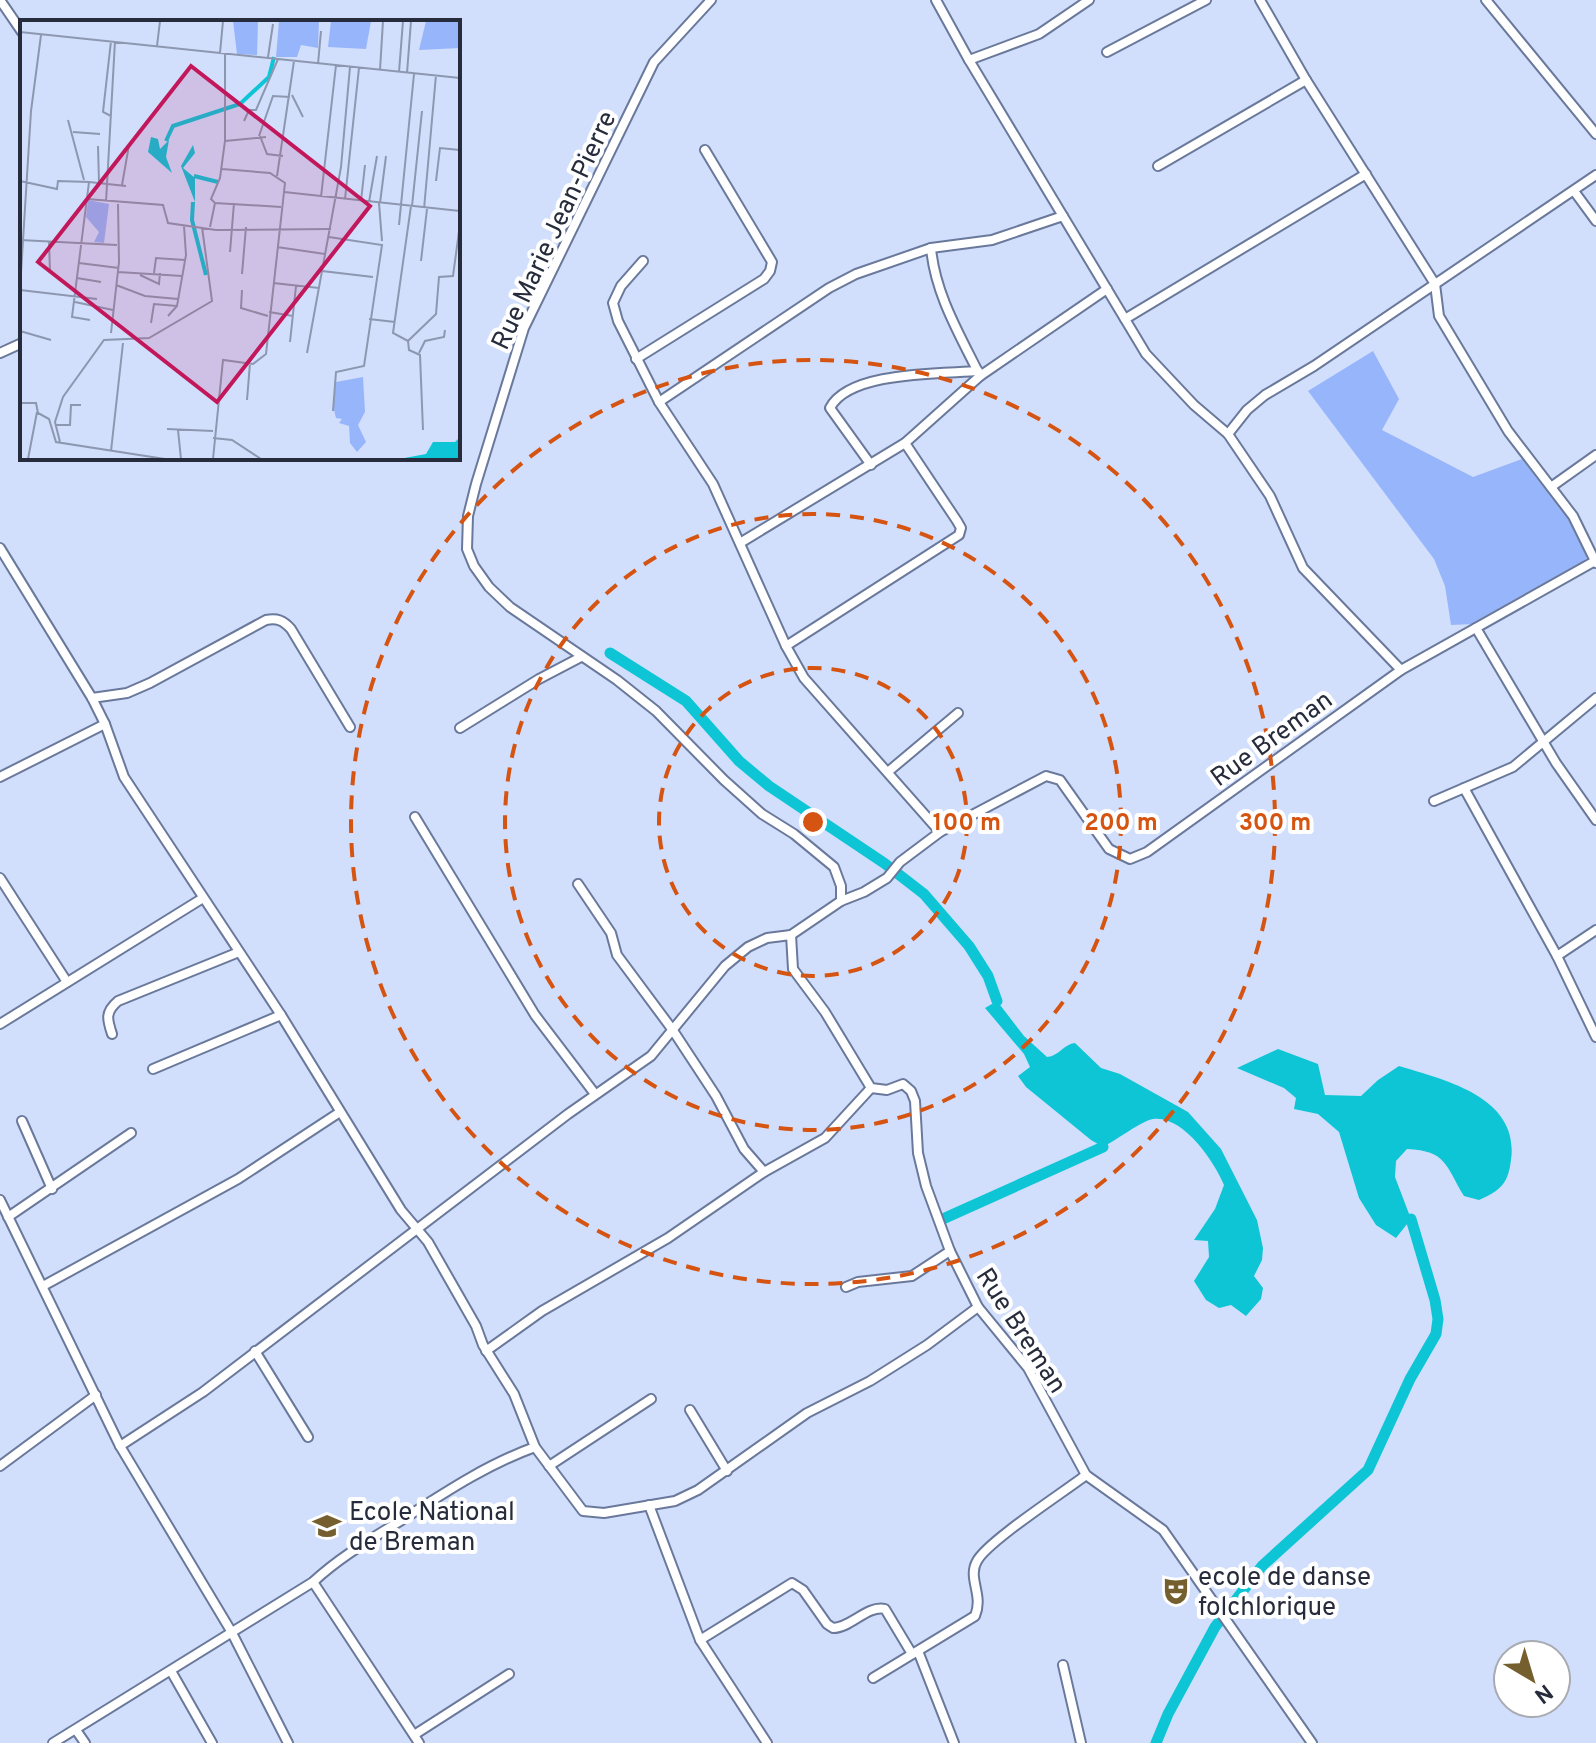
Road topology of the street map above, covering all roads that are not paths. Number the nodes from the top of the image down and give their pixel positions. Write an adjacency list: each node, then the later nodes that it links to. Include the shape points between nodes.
1 (0, 0): 8 (street)
2 (711, 0): 40 (street, Rue Marie Jean-Pierre, via 654,62 524,328 468,516 467,549 489,587)
3 (936, 0): 10 (street)
4 (1089, 0): 10 (street, via 1039,34)
5 (1206, 0): 9 (street)
6 (1260, 0): 11 (street)
7 (1486, 0): 12 (street)
8 (20, 29)
9 (1107, 52)
10 (969, 60): 18 (street)
11 (1306, 80): 14 (street); 15 (street)
12 (1596, 134)
13 (705, 150): 27 (street, via 772,262 770,271)
14 (1158, 166)
15 (1366, 174): 22 (street); 24 (street)
16 (1596, 175): 17 (street)
17 (1574, 191): 19 (street); 22 (street)
18 (1063, 216): 20 (street, via 992,240); 23 (street)
19 (1596, 221)
20 (931, 248): 28 (street, via 945,303); 29 (street, via 829,288)
21 (643, 261): 27 (street, via 613,303)
22 (1435, 284): 30 (street, via 1265,395); 34 (street, via 1439,316 1508,431)
23 (1107, 289): 24 (street); 28 (street)
24 (1125, 319): 30 (street, via 1146,354)
25 (20, 344): 26 (street)
26 (0, 353)
27 (636, 359): 29 (street)
28 (979, 374): 31 (street); 33 (street, via 888,377 832,403 830,408)
29 (659, 402): 35 (street, via 713,484)
30 (1228, 434): 41 (street, via 1270,496 1303,568)
31 (905, 443): 33 (street); 39 (street, via 957,521 959,535)
32 (1596, 455): 34 (street)
33 (871, 465): 35 (street)
34 (1551, 487): 37 (street, via 1573,516)
35 (740, 543): 39 (street)
36 (0, 548): 42 (street)
37 (1595, 562): 38 (street, Rue Breman)
38 (1476, 628): 41 (street, Rue Breman); 48 (street)
39 (786, 646): 49 (street, via 804,678)
40 (581, 657): 47 (street); 59 (street, Rue Marie Jean-Pierre, via 656,711 733,789 834,867)
41 (1401, 670): 55 (street, Rue Breman, via 1130,859 1109,849 1060,780 1046,776)
42 (92, 698): 45 (street); 46 (street, via 127,693 276,618 291,629)
43 (1596, 698): 48 (street)
44 (958, 713): 49 (street)
45 (105, 724): 50 (street); 58 (street, via 124,777)
46 (350, 727)
47 (460, 728)
48 (1543, 742): 51 (street, via 1513,767); 54 (street)
49 (889, 771): 55 (street)
50 (0, 777)
51 (1464, 788): 52 (street); 63 (street)
52 (1434, 801)
53 (415, 817): 72 (street, via 535,1015)
54 (1596, 820)
55 (940, 832): 59 (street, Rue Breman, via 887,878)
56 (0, 878): 64 (street)
57 (578, 884): 67 (street, via 611,933 617,955)
58 (203, 898): 62 (street); 64 (street)
59 (841, 901): 61 (street, Rue Breman)
60 (1596, 930): 63 (street)
61 (791, 935): 67 (street, Rue Breman, via 748,947); 71 (street, via 793,969)
62 (239, 952): 65 (street); 68 (street, via 118,1001 109,1008)
63 (1557, 956): 69 (street)
64 (67, 982): 66 (street)
65 (281, 1015): 70 (street); 73 (street)
66 (0, 1024)
67 (672, 1029): 72 (street, Rue Breman, via 651,1056); 76 (street, via 744,1149)
68 (112, 1034)
69 (1596, 1037)
70 (153, 1069)
71 (871, 1088): 76 (street, via 825,1138); 81 (street, Rue Breman, via 903,1084 911,1091 918,1153)
72 (595, 1094): 80 (street, Rue Breman)
73 (340, 1112): 80 (street); 82 (street, via 238,1179)
74 (22, 1121): 77 (street)
75 (131, 1133): 77 (street)
76 (764, 1172): 86 (street)
77 (52, 1189): 79 (street)
78 (0, 1200): 79 (street)
79 (8, 1217): 82 (street)
80 (417, 1231): 85 (street, Rue Breman); 86 (street, via 428,1242)
81 (950, 1251): 83 (street, via 912,1276); 84 (street, Rue Breman)
82 (43, 1286): 87 (street)
83 (846, 1287)
84 (978, 1307): 95 (street, via 870,1381 807,1413); 96 (street, Rue Breman, via 1028,1368)
85 (255, 1351): 90 (street); 91 (street, Rue Breman)
86 (486, 1351): 92 (street, via 514,1394)
87 (96, 1395): 91 (street); 93 (street)
88 (651, 1399): 94 (street)
89 (690, 1410): 95 (street)
90 (308, 1437)
91 (120, 1446): 99 (street)
92 (535, 1447): 94 (street); 98 (street, via 470,1477 336,1561)
93 (0, 1466)
94 (549, 1466): 97 (street, via 583,1511)
95 (727, 1471): 97 (street, via 675,1501)
96 (1086, 1475): 101 (street, via 990,1546 976,1562 980,1605 975,1616); 115 (street, Rue Breman, via 1163,1530)
97 (649, 1505): 100 (street)
98 (313, 1582): 99 (street); 107 (street)
99 (231, 1631): 103 (street); 111 (street)
100 (700, 1640): 101 (street, via 792,1583 833,1628 885,1609); 112 (street)
101 (915, 1652): 105 (street); 113 (street)
102 (1063, 1665): 114 (street)
103 (171, 1671): 106 (street); 110 (street)
104 (509, 1674): 107 (street)
105 (873, 1678)
106 (76, 1730): 108 (street); 109 (street)
107 (416, 1739)
108 (53, 1743)
109 (85, 1743)
110 (212, 1743)
111 (288, 1743)
112 (767, 1743)
113 (954, 1743)
114 (1081, 1743)
115 (1312, 1743)

